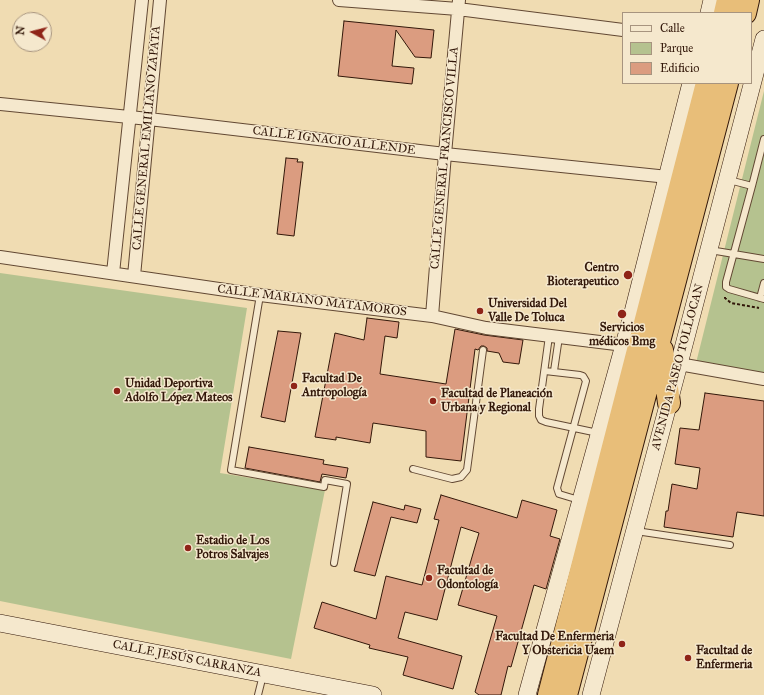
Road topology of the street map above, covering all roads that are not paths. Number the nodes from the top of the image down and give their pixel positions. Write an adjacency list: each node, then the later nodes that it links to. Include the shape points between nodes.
1 (142, 0): 17 (street, CALLE GENERAL EMILIANO ZAPATA)
2 (160, 0): 18 (street, CALLE GENERAL EMILIANO ZAPATA)
3 (339, 0): 7 (street)
4 (712, 0): 8 (main road)
5 (728, 0): 9 (highway)
6 (748, 0): 10 (highway)
7 (458, 4): 11 (street); 20 (street, CALLE GENERAL FRANCISCO VILLA)
8 (709, 12)
9 (725, 12)
10 (745, 12)
11 (622, 30)
12 (764, 39): 22 (main road, AVENIDA PASEO TOLLOCAN)
13 (691, 84): 21 (main road)
14 (707, 84): 31 (highway)
15 (727, 84): 37 (highway, AVENIDA PASEO TOLLOCAN)
16 (0, 104): 17 (street, CALLE IGNACIO ALLENDE)
17 (129, 117): 18 (street, CALLE IGNACIO ALLENDE); 28 (street, CALLE GENERAL EMILIANO ZAPATA)
18 (149, 119): 20 (street, CALLE IGNACIO ALLENDE); 29 (street, CALLE GENERAL EMILIANO ZAPATA)
19 (764, 139): 23 (lane)
20 (444, 154): 21 (street, CALLE IGNACIO ALLENDE); 34 (street, CALLE GENERAL FRANCISCO VILLA)
21 (668, 177): 35 (main road)
22 (727, 180): 23 (lane); 24 (main road, AVENIDA PASEO TOLLOCAN)
23 (752, 186): 25 (lane)
24 (709, 250): 25 (lane); 40 (main road, AVENIDA PASEO TOLLOCAN)
25 (734, 254): 27 (lane); 33 (lane, via 726,287)
26 (0, 257): 28 (street, CALLE MARIANO MATAMOROS)
27 (764, 259)
28 (113, 273): 29 (street, CALLE MARIANO MATAMOROS)
29 (134, 276): 32 (street, CALLE MARIANO MATAMOROS)
30 (764, 283): 33 (lane)
31 (655, 289): 35 (highway); 57 (highway)
32 (260, 296): 34 (street, CALLE MARIANO MATAMOROS); 51 (lane, via 231,470 324,487 325,480 348,484)
33 (762, 298)
34 (432, 316): 36 (street, CALLE MARIANO MATAMOROS, via 486,329)
35 (632, 316): 38 (main road)
36 (554, 337): 38 (street, CALLE MARIANO MATAMOROS); 41 (lane); 42 (lane)
37 (660, 339): 44 (highway); 58 (highway, AVENIDA PASEO TOLLOCAN)
38 (624, 346): 46 (main road)
39 (483, 350): 47 (lane, via 467,470 461,477 452,479)
40 (679, 364): 43 (street); 44 (main road, AVENIDA PASEO TOLLOCAN)
41 (545, 371): 42 (lane); 45 (lane, via 539,416 546,422)
42 (554, 371): 45 (lane, via 580,375 586,381)
43 (764, 379)
44 (669, 404): 49 (main road, AVENIDA PASEO TOLLOCAN)
45 (573, 428): 46 (lane); 48 (lane, via 557,490 559,494)
46 (600, 434): 48 (main road)
47 (413, 469)
48 (581, 501): 56 (main road)
49 (635, 531): 50 (lane); 59 (main road, AVENIDA PASEO TOLLOCAN)
50 (730, 545)
51 (334, 563)
52 (0, 623): 53 (main road, CALLE JESÚS CARRANZA)
53 (263, 673): 54 (lane); 55 (main road, CALLE JESÚS CARRANZA)
54 (258, 695)
55 (373, 695)
56 (527, 695)
57 (549, 695)
58 (566, 695)
59 (591, 695)

